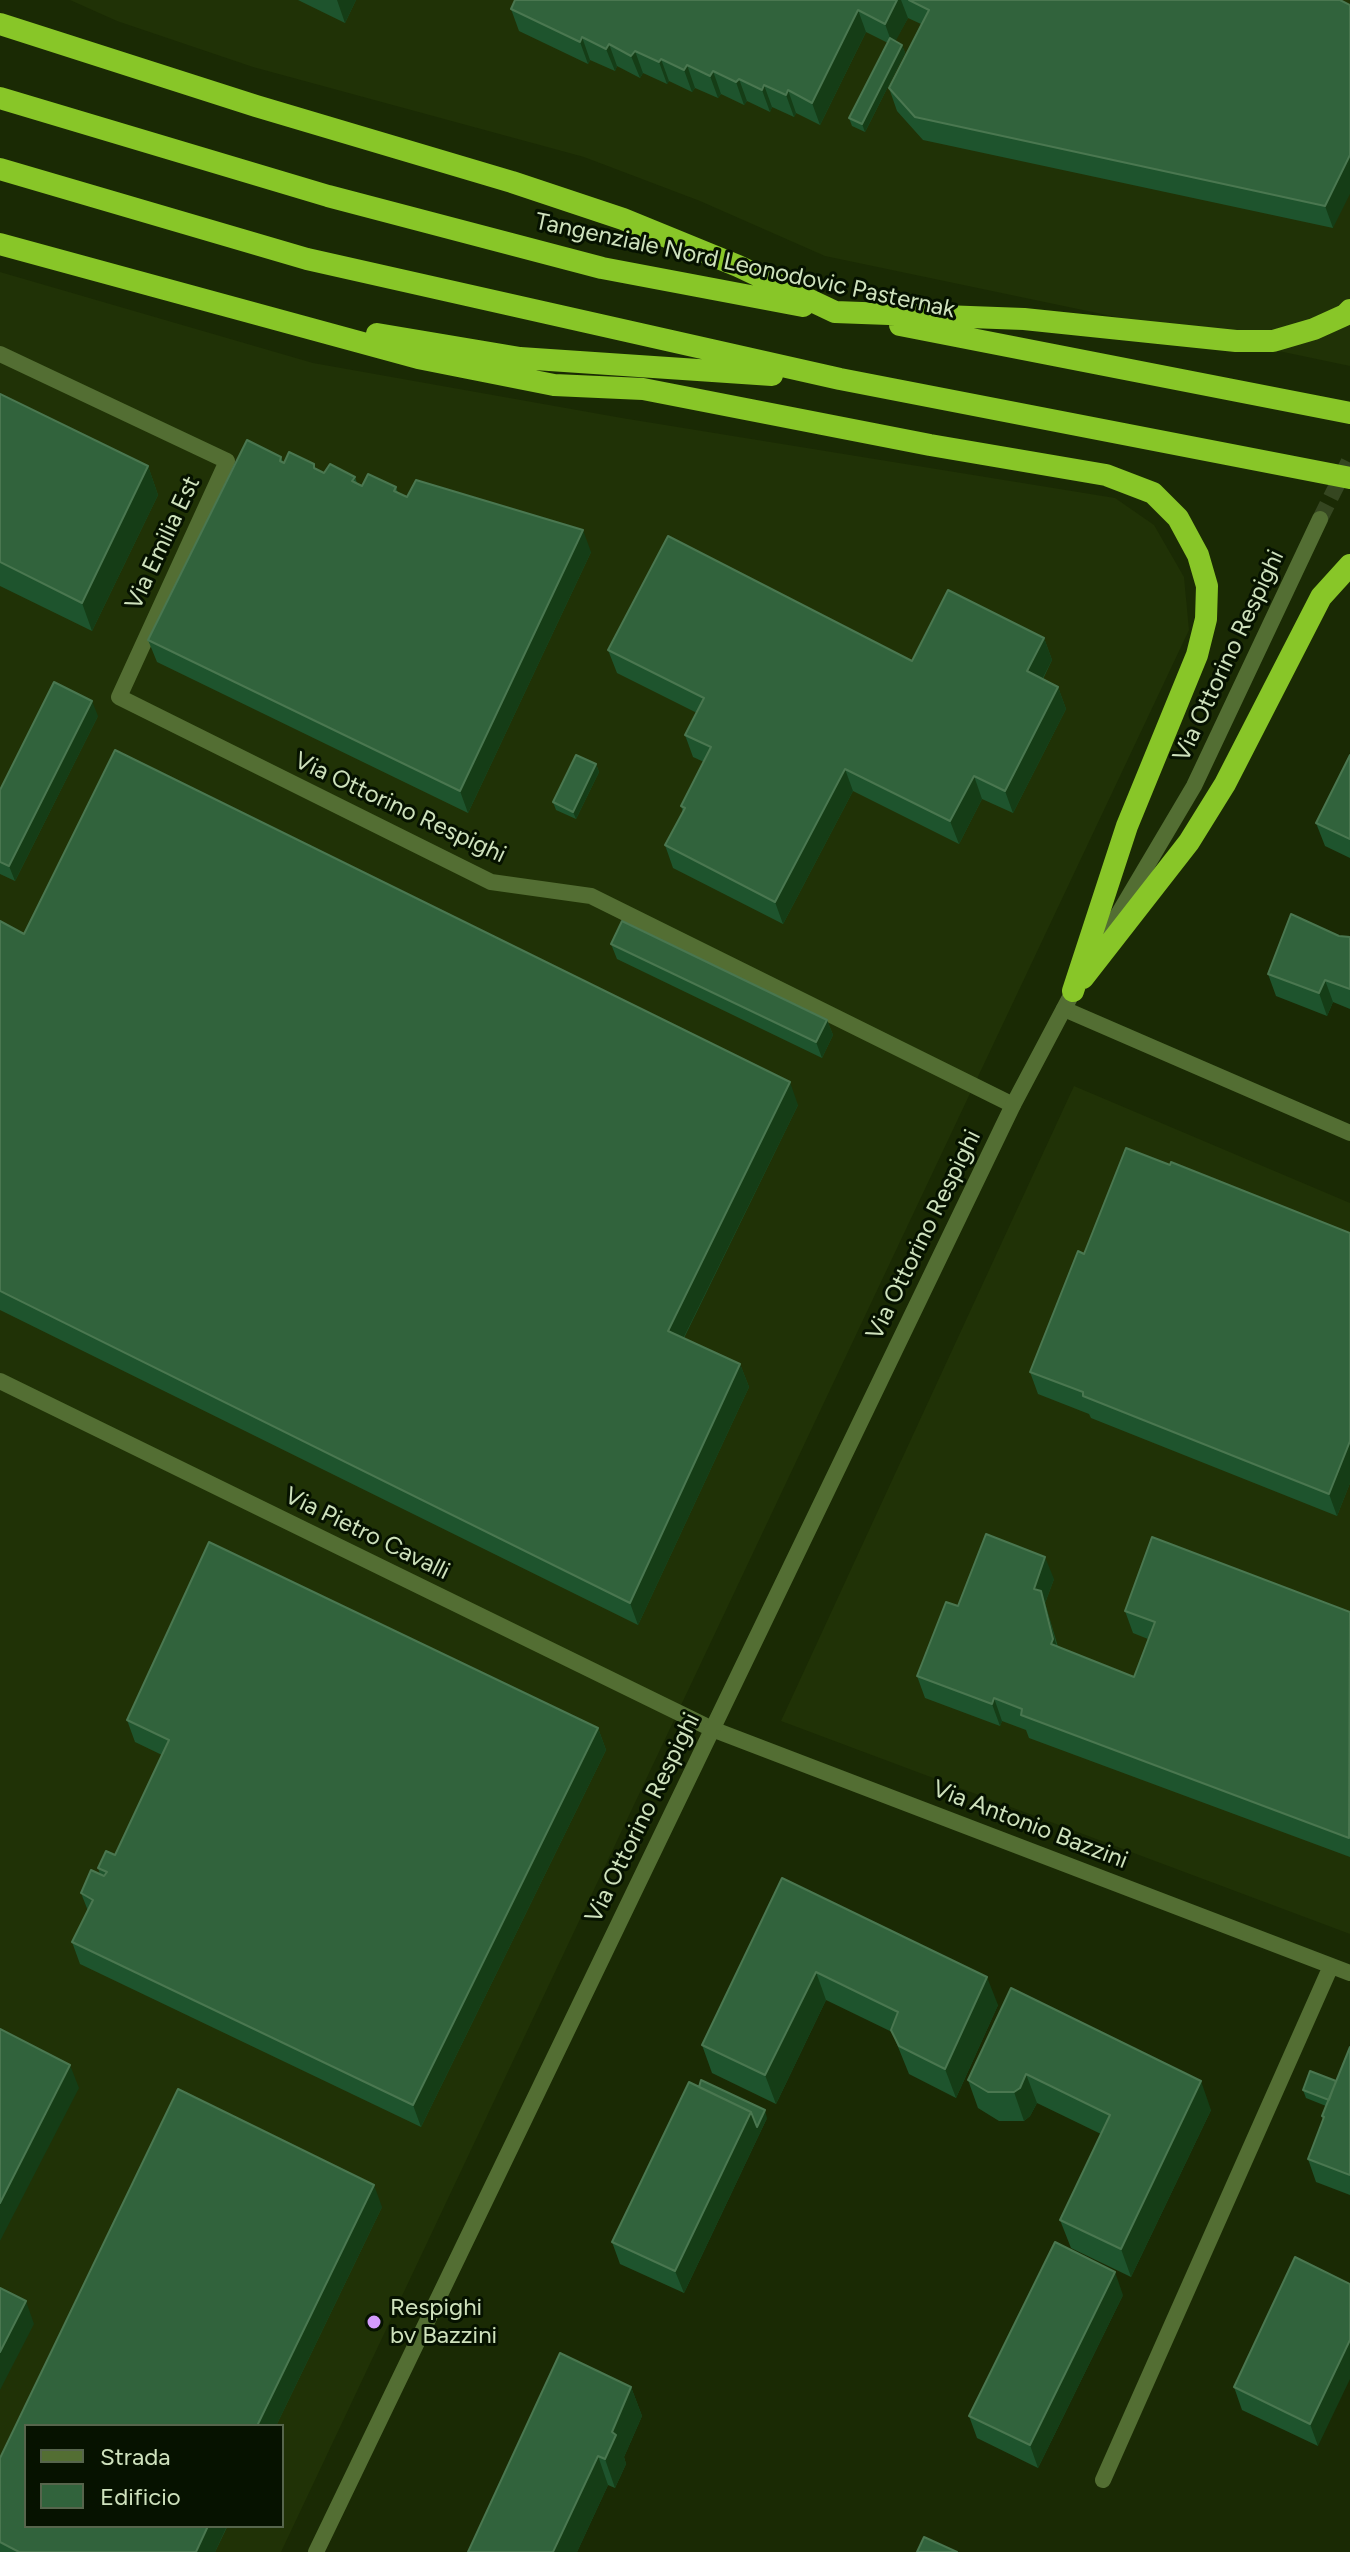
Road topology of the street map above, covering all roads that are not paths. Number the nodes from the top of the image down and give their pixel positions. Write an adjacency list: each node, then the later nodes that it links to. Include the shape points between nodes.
1 (0, 8): 4 (highway)
2 (0, 24): 4 (highway)
3 (0, 98): 8 (highway, Tangenziale Nord Leonodovic Pasternak, via 328,196 602,268)
4 (256, 106): 8 (highway, via 623,219)
5 (0, 169): 11 (highway, via 307,259)
6 (0, 244): 9 (highway)
7 (1350, 310): 8 (highway, via 1314,329 1273,341 1024,319)
8 (835, 312): 12 (highway, Tangenziale Nord Leonodovic Pasternak)
9 (265, 315): 11 (highway, via 520,358); 17 (highway, via 418,358 554,385 643,389 1106,475 1153,493 1178,518 1198,555 1207,586 1206,619)
10 (0, 354): 16 (street, Via Emilia Est, via 227,461)
11 (840, 379): 13 (highway)
12 (1350, 413)
13 (1350, 478)
14 (1320, 519): 17 (street, Via Ottorino Respighi, via 1194,786)
15 (1350, 565): 17 (highway, via 1321,597 1225,784 1189,842)
16 (119, 697): 18 (street, Via Ottorino Respighi, via 491,882 591,896)
17 (1068, 1000): 18 (street, Via Ottorino Respighi); 19 (street)
18 (1013, 1105): 21 (street, Via Ottorino Respighi)
19 (1350, 1133)
20 (0, 1381): 21 (street, Via Pietro Cavalli)
21 (712, 1729): 22 (street, Via Antonio Bazzini); 25 (street, Via Ottorino Respighi)
22 (1331, 1966): 23 (street, Via Antonio Bazzini); 24 (street)
23 (1350, 1973)
24 (1103, 2480)
25 (316, 2552)

